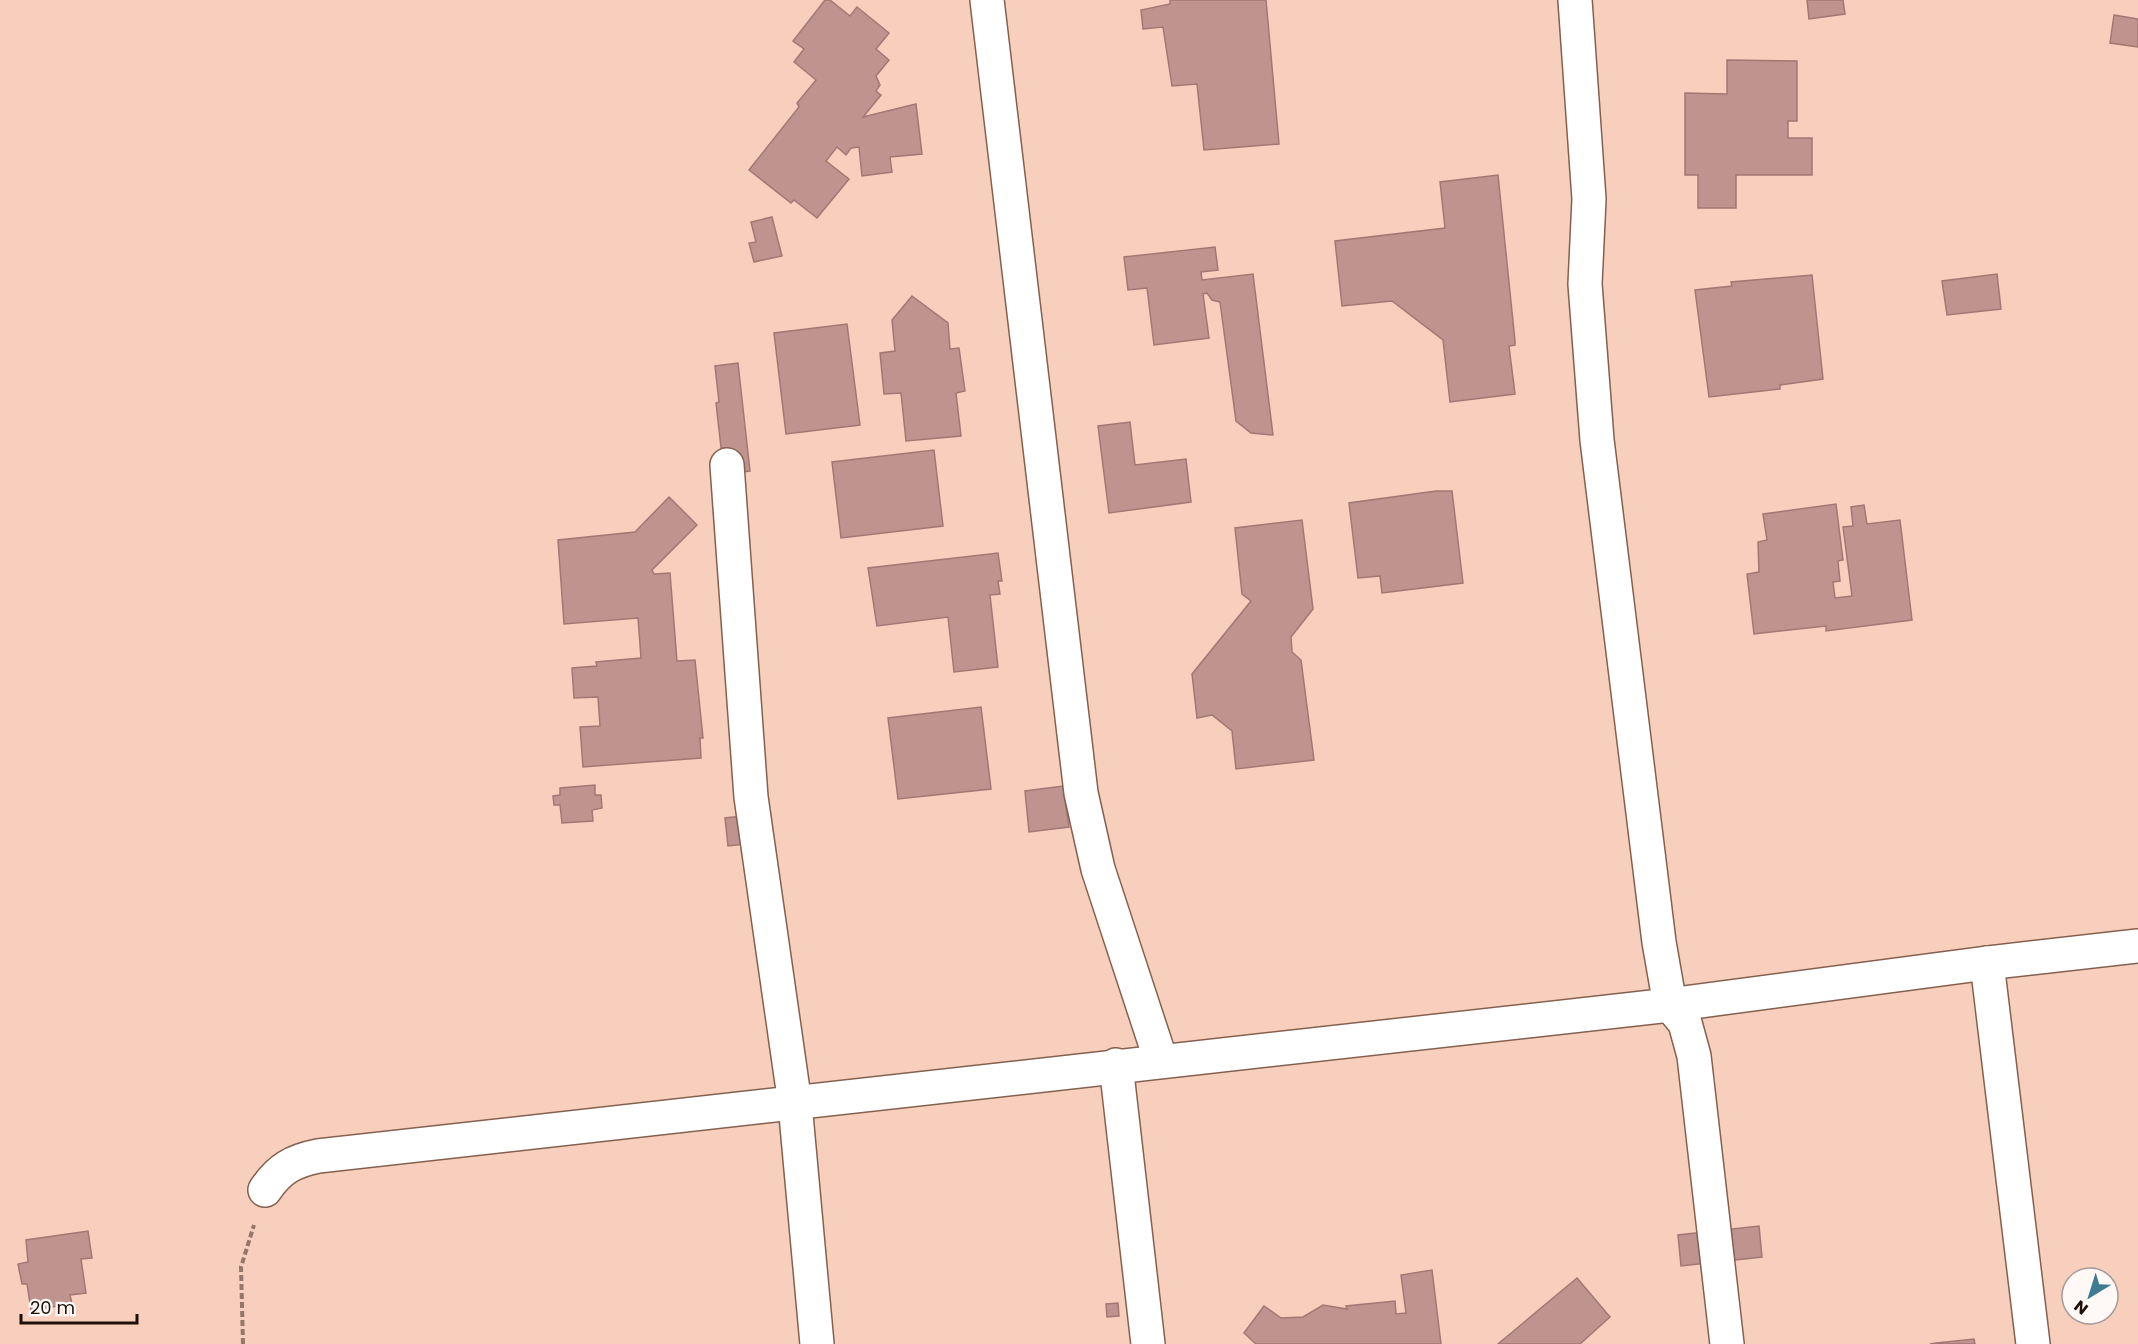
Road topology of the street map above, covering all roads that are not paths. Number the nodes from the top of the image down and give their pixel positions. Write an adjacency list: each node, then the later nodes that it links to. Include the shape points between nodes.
1 (987, 0): 7 (street, via 1081,793 1098,869)
2 (1575, 0): 6 (street, via 1590,199 1585,284 1597,440)
3 (727, 465): 9 (street, via 751,797)
4 (2138, 946): 5 (street)
5 (1987, 963): 6 (street); 14 (street)
6 (1670, 1005): 7 (street); 13 (street, via 1685,1023 1695,1056)
7 (1161, 1061): 8 (street)
8 (1116, 1065): 9 (street); 12 (street)
9 (795, 1104): 10 (street, via 318,1156 291,1162); 11 (street)
10 (265, 1190)
11 (817, 1344)
12 (1148, 1344)
13 (1727, 1344)
14 (2033, 1344)

